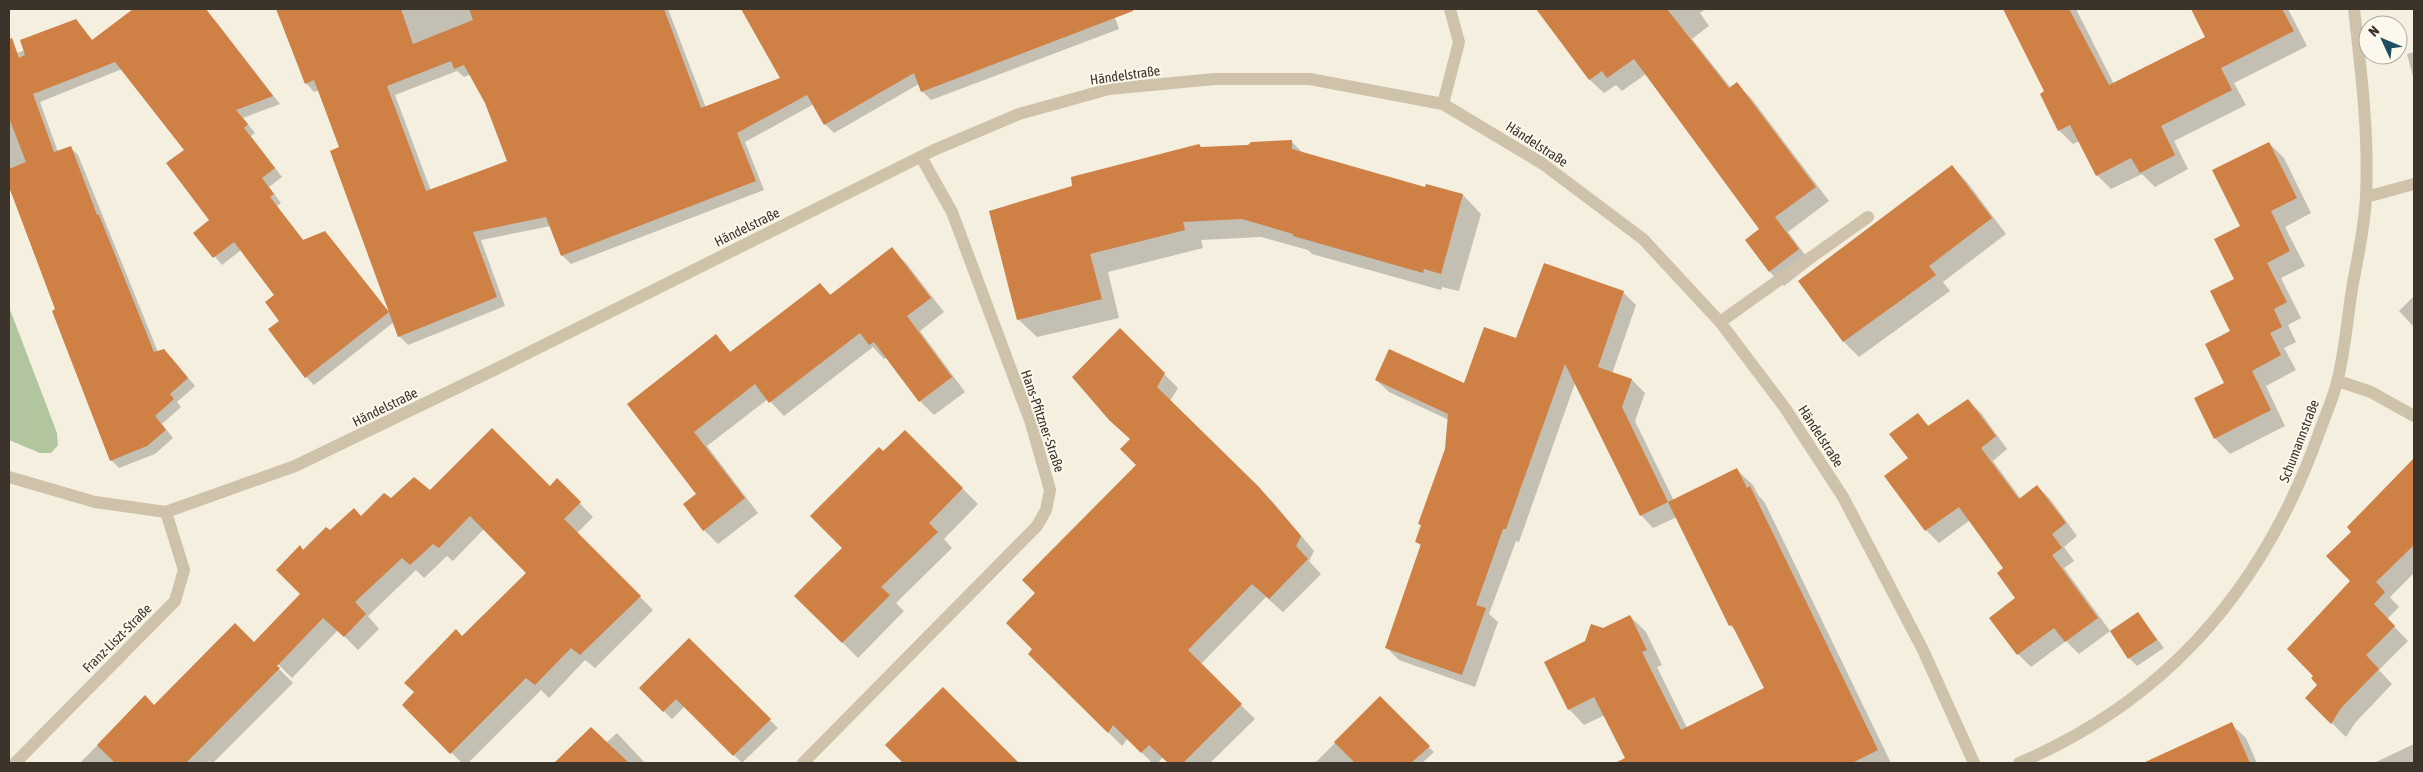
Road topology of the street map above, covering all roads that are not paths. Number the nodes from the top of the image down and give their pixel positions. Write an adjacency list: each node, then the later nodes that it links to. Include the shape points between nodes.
1 (1450, 9): 3 (street, via 1459,42)
2 (2354, 9): 6 (street, Schumannstraße, via 2363,89)
3 (1443, 104): 4 (street, Händelstraße, via 1310,79 1215,79 1108,89 1019,114); 8 (street, Händelstraße, via 1543,164 1643,239)
4 (921, 157): 12 (street, Händelstraße, via 295,466); 14 (street, Hans-Pfitzner-Straße, via 952,212 1031,423 1050,490 1046,510 1036,526)
5 (2414, 184): 6 (street)
6 (2366, 197): 9 (street, Schumannstraße)
7 (1868, 217): 8 (street)
8 (1720, 322): 15 (street, Händelstraße, via 1785,408 1843,498 1923,650)
9 (2338, 381): 10 (street, via 2371,392); 16 (street, Schumannstraße, via 2304,476 2276,531 2245,581 2199,639 2136,697 2064,742)
10 (2414, 416)
11 (9, 477): 12 (street, Händelstraße, via 95,502)
12 (166, 512): 13 (street, Franz-Liszt-Straße, via 184,570 175,601)
13 (15, 763)
14 (803, 763)
15 (1974, 763)
16 (2019, 763)

